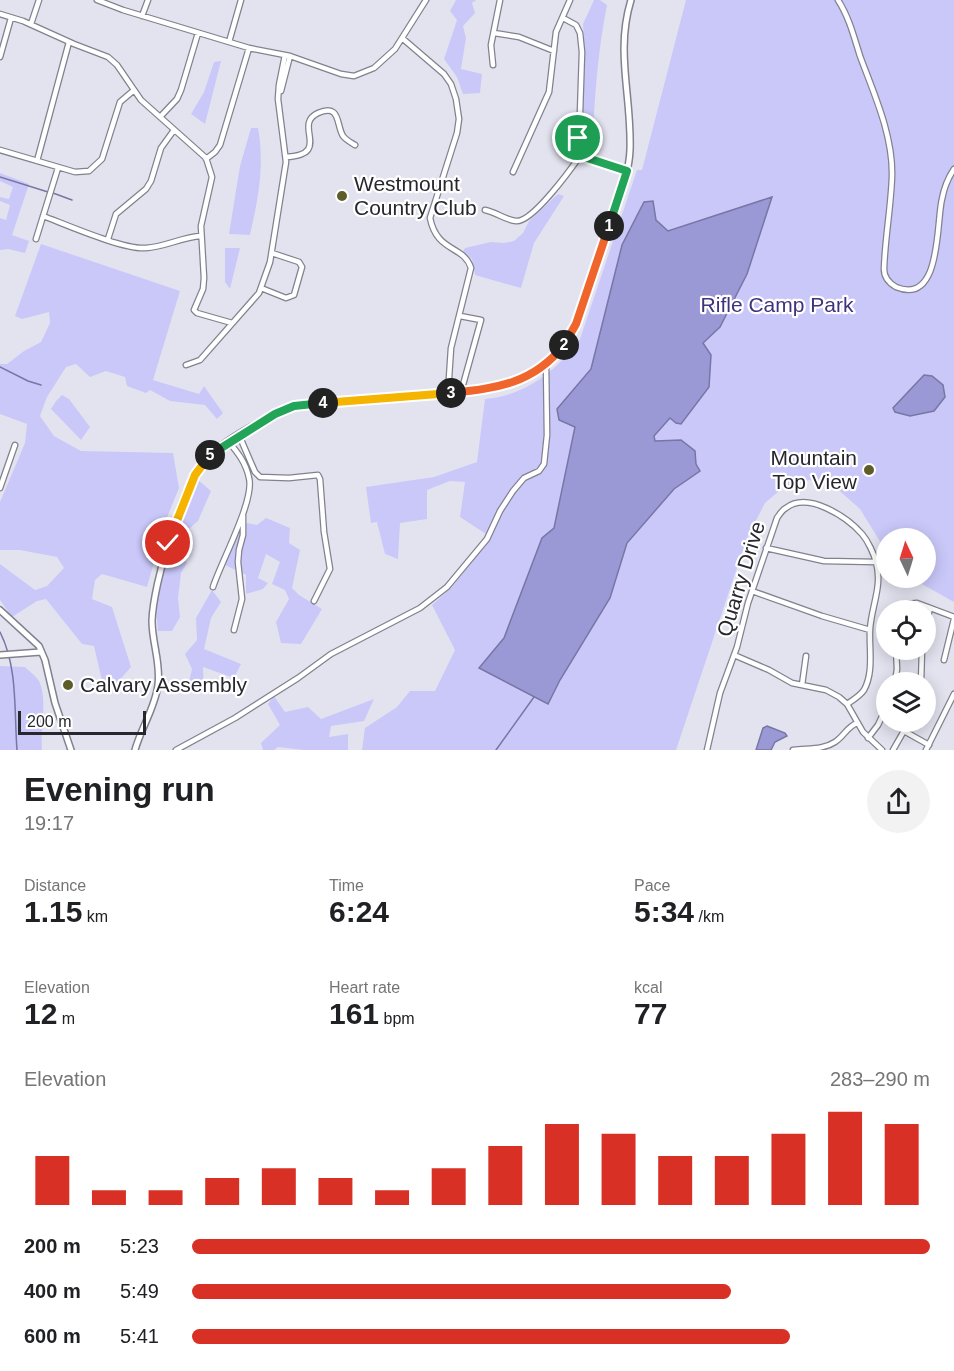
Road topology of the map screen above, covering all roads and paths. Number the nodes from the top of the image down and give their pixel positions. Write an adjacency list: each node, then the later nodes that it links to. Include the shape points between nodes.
1 (39, 0): 14 (street)
2 (97, 0): 11 (street)
3 (148, 0): 11 (street)
4 (241, 0): 19 (street)
5 (426, 0): 17 (street)
6 (500, 0): 16 (street)
7 (570, 0): 13 (street)
8 (631, 0): 36 (street, via 623,43 630,148)
9 (838, 0): 35 (street, via 888,140 892,175 884,273 896,286 917,287 927,278 937,246 941,199)
10 (0, 14): 12 (street)
11 (142, 16): 15 (street)
12 (11, 18): 14 (street); 23 (street)
13 (563, 18): 21 (street, via 556,32); 30 (street, via 576,25 581,38 580,114 575,147)
14 (31, 24): 18 (street)
15 (198, 33): 19 (street); 26 (street, via 179,94)
16 (494, 33): 21 (street, via 519,37); 24 (street)
17 (402, 38): 22 (street, via 374,68 354,76); 45 (street, via 441,70 456,99 457,133 430,218 440,240 471,265)
18 (69, 42): 25 (street, via 112,59); 33 (street)
19 (229, 42): 20 (street)
20 (249, 48): 22 (street); 32 (street, via 220,145)
21 (554, 51): 37 (street, via 549,92)
22 (288, 56): 31 (street, via 278,99)
23 (0, 57)
24 (493, 65)
25 (133, 91): 26 (street); 34 (street, via 120,102 104,155 96,166 80,173)
26 (160, 117): 27 (street)
27 (174, 129): 32 (street); 42 (street, via 161,148 152,181 116,214)
28 (355, 145): 31 (street, via 342,135 335,114 325,110 313,115 310,121 310,146 306,153)
29 (0, 150): 33 (street)
30 (580, 156): 36 (street); 38 (street, via 558,188 525,219 515,221)
31 (286, 157): 43 (street)
32 (206, 159): 40 (street, via 212,177)
33 (37, 161): 34 (street)
34 (58, 168): 39 (street)
35 (954, 169)
36 (627, 171): 47 (street, via 576,324 563,347)
37 (513, 172)
38 (485, 210)
39 (43, 216): 41 (street); 42 (street)
40 (201, 236): 42 (street, via 147,248); 46 (street, via 203,289 194,310)
41 (36, 239)
42 (108, 239)
43 (272, 253): 44 (street); 44 (street, via 299,262 302,267 294,295 286,298)
44 (261, 288): 46 (street)
45 (460, 316): 49 (street, via 481,320); 50 (street, via 450,357)
46 (232, 323): 48 (street, via 200,360)
47 (546, 363): 49 (street, via 511,384); 85 (street, via 544,464 513,491 487,539 456,578 420,608 331,654 235,718)
48 (186, 365)
49 (460, 392): 50 (street)
50 (448, 393): 51 (street, via 294,406)
51 (239, 435): 52 (street); 54 (street)
52 (229, 442): 55 (street); 84 (street, via 205,460 195,475 164,557 152,623 158,688)
53 (15, 446): 56 (street)
54 (250, 460): 55 (street); 63 (street, via 260,477 313,474 321,479 330,569)
55 (244, 463): 57 (street, via 250,488)
56 (0, 488)
57 (243, 512): 60 (street); 67 (street, via 238,562 242,599)
58 (766, 548): 59 (street, via 824,561); 59 (street, Quarry Drive, via 777,518 786,508 798,502 817,504 847,519 864,536); 62 (street, Quarry Drive)
59 (876, 561)
60 (213, 587)
61 (878, 588): 68 (street, Quarry Drive)
62 (752, 591): 68 (street); 71 (street, Quarry Drive)
63 (314, 601)
64 (0, 609): 69 (street, via 36,642)
65 (936, 610): 66 (street)
66 (954, 618): 73 (street)
67 (234, 630)
68 (870, 630): 76 (street, Quarry Drive, via 869,676 864,690)
69 (41, 652): 70 (street); 83 (street)
70 (0, 655)
71 (734, 655): 74 (street); 86 (street, Quarry Drive, via 720,693)
72 (806, 656): 74 (street)
73 (944, 660)
74 (802, 685): 76 (street, via 826,690)
75 (954, 694): 82 (street)
76 (847, 704): 77 (street)
77 (857, 723): 81 (street); 87 (street, via 834,743)
78 (876, 728): 81 (street)
79 (903, 732): 89 (street)
80 (905, 732): 82 (street)
81 (868, 738): 88 (street)
82 (927, 748)
83 (71, 750)
84 (135, 750)
85 (176, 750)
86 (707, 750)
87 (793, 750)
88 (882, 750)
89 (893, 750)

